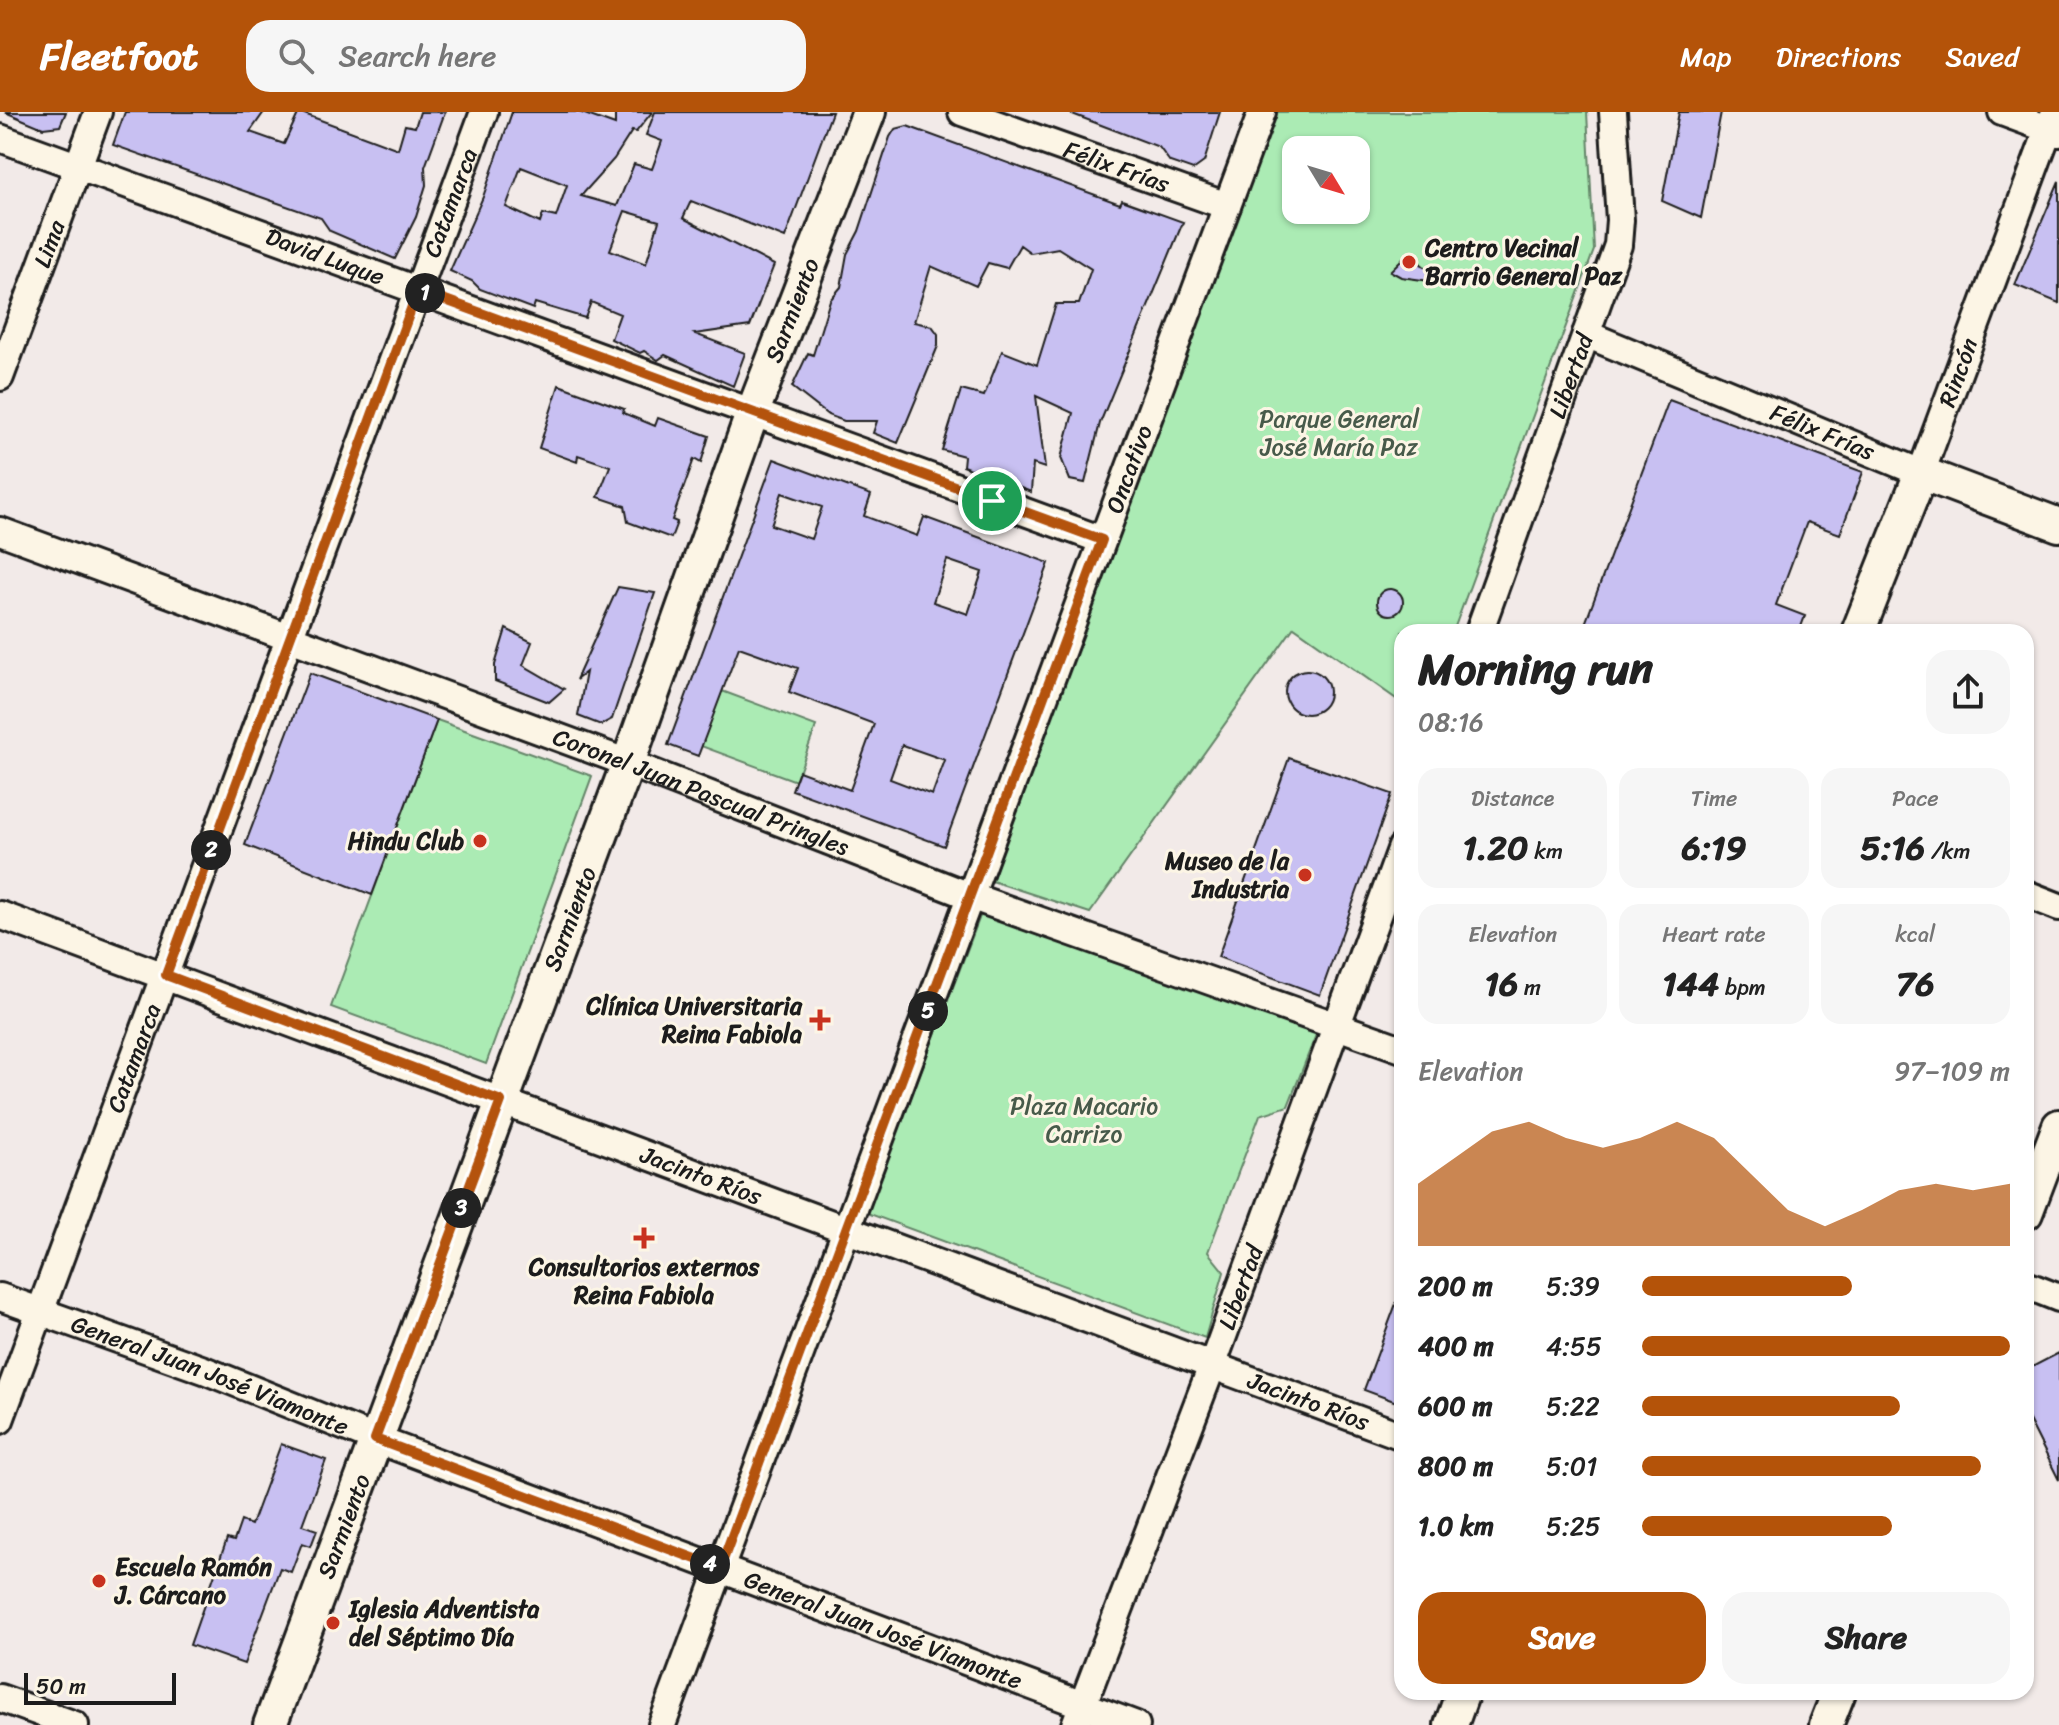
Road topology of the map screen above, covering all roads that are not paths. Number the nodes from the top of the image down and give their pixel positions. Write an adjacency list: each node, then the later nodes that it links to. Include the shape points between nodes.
1 (98, 112): 10 (street, Lima)
2 (484, 112): 12 (street, Catamarca)
3 (869, 112): 15 (main road, Sarmiento)
4 (962, 112): 11 (street, Félix Frías)
5 (1262, 112): 11 (street, Oncativo)
6 (1613, 112): 13 (street, Libertad, via 1618,245)
7 (2002, 112): 8 (street)
8 (2054, 125): 16 (street, Rincón)
9 (0, 138): 10 (street, David Luque)
10 (78, 166): 12 (street, David Luque); 14 (street, Lima)
11 (1227, 206): 19 (street, Oncativo)
12 (418, 290): 15 (street, David Luque); 22 (street, Catamarca)
13 (1586, 334): 16 (street, Félix Frías); 20 (street, Libertad)
14 (0, 377)
15 (752, 414): 19 (street, David Luque); 23 (main road, Sarmiento)
16 (1921, 473): 17 (main road, Félix Frías); 21 (main road, Rincón)
17 (2059, 525)
18 (0, 531): 22 (street, Coronel Juan Pascual Pringles)
19 (1102, 540): 25 (street, Oncativo)
20 (1482, 624)
21 (1861, 624)
22 (289, 639): 23 (street, Coronel Juan Pascual Pringles); 29 (street, Catamarca)
23 (628, 763): 25 (street, Coronel Juan Pascual Pringles); 32 (main road, Sarmiento)
24 (1394, 869): 30 (street, Libertad)
25 (970, 896): 30 (street, Coronel Juan Pascual Pringles); 35 (street, Oncativo)
26 (2034, 897): 27 (street)
27 (2059, 907)
28 (0, 915): 29 (street, Jacinto Ríos)
29 (166, 975): 32 (street, Jacinto Ríos); 39 (street, Catamarca)
30 (1338, 1025): 31 (street, Coronel Juan Pascual Pringles); 40 (street, Libertad)
31 (1394, 1046)
32 (501, 1101): 35 (street, Jacinto Ríos); 43 (main road, Sarmiento)
33 (2059, 1126): 34 (main road)
34 (2034, 1192)
35 (846, 1229): 40 (street, Jacinto Ríos); 44 (street, Oncativo)
36 (2034, 1288): 38 (street)
37 (0, 1297): 39 (street, General Juan José Viamonte)
38 (2059, 1298)
39 (40, 1312): 41 (street, Catamarca); 43 (street, General Juan José Viamonte)
40 (1212, 1366): 42 (street, Jacinto Ríos); 48 (street, Libertad)
41 (0, 1420)
42 (1394, 1433)
43 (375, 1439): 44 (street, General Juan José Viamonte); 50 (main road, Sarmiento)
44 (720, 1568): 48 (street, General Juan José Viamonte); 51 (street, Oncativo)
45 (1460, 1700): 53 (main road)
46 (1836, 1700): 54 (main road)
47 (13, 1710): 49 (street)
48 (1078, 1715): 52 (street, General Juan José Viamonte)
49 (75, 1725)
50 (270, 1725)
51 (662, 1725)
52 (1136, 1725)
53 (1451, 1725)
54 (1826, 1725)

